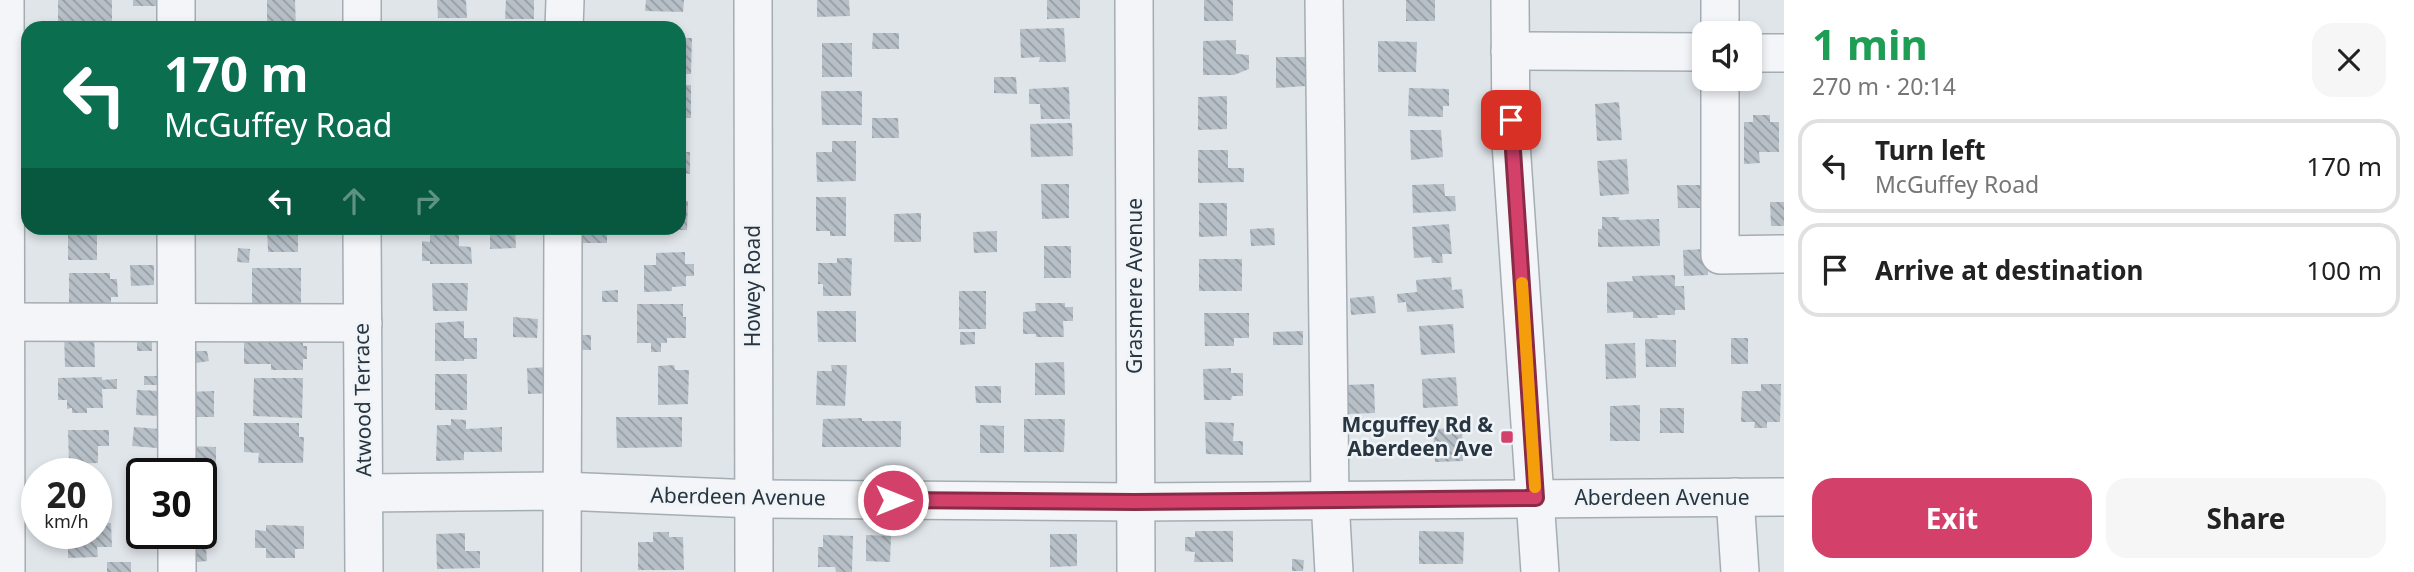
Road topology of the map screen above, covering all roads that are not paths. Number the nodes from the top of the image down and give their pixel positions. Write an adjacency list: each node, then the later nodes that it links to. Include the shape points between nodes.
1 (5, 0): 23 (street)
2 (176, 0): 10 (street)
3 (362, 0): 11 (street)
4 (565, 0): 12 (street)
5 (753, 0): 32 (street, Howey Road)
6 (1134, 0): 34 (street, Grasmere Avenue)
7 (1324, 0): 33 (street)
8 (1510, 0): 14 (street)
9 (1720, 0): 13 (street)
10 (176, 21)
11 (362, 21)
12 (564, 21)
13 (1720, 21)
14 (1510, 51): 15 (street); 31 (street, via 1511,143)
15 (1692, 52)
16 (1762, 53): 17 (street)
17 (1784, 53)
18 (1720, 91): 22 (street, via 1720,255)
19 (176, 235): 24 (street)
20 (362, 235): 25 (street, Atwood Terrace)
21 (563, 235): 27 (street)
22 (1784, 254)
23 (3, 322): 24 (street); 36 (street)
24 (176, 323): 25 (street); 26 (street)
25 (363, 323): 28 (street, Atwood Terrace)
26 (177, 458)
27 (562, 491): 28 (street, Aberdeen Avenue); 32 (street, Aberdeen Avenue); 39 (street)
28 (364, 493): 38 (street, Atwood Terrace)
29 (1735, 497): 30 (street, Aberdeen Avenue); 31 (street, Aberdeen Avenue); 44 (street)
30 (1784, 497)
31 (1536, 498): 33 (street, Aberdeen Avenue); 43 (street)
32 (754, 499): 34 (street, Aberdeen Avenue); 40 (street, Howey Road)
33 (1330, 500): 34 (street, Aberdeen Avenue); 42 (street)
34 (1135, 502): 41 (street, Grasmere Avenue)
35 (177, 549): 37 (street)
36 (6, 572)
37 (177, 572)
38 (364, 572)
39 (562, 572)
40 (754, 572)
41 (1136, 572)
42 (1334, 572)
43 (1540, 572)
44 (1740, 572)

